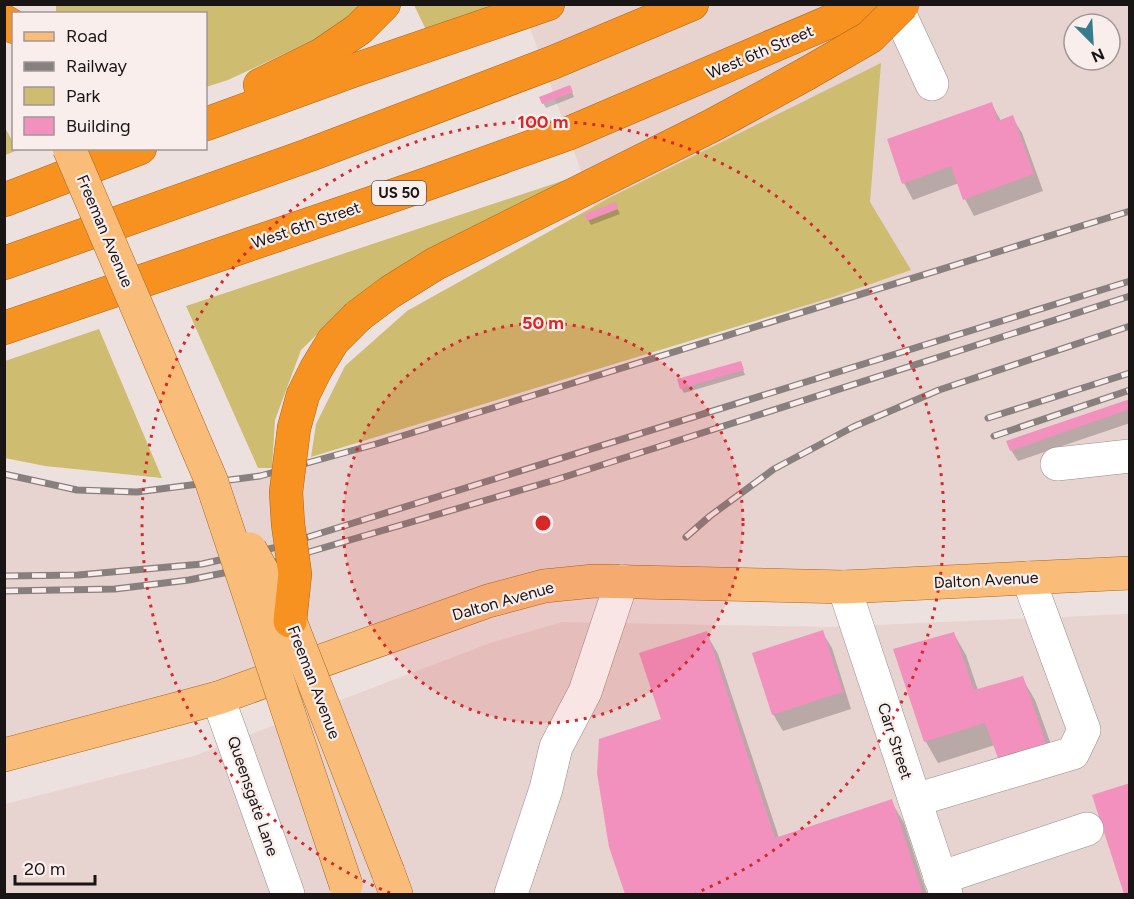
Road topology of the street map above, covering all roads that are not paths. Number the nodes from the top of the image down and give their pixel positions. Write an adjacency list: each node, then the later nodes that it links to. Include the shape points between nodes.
1 (384, 4): 8 (highway, via 359,29 321,56 254,88)
2 (548, 4): 8 (highway)
3 (692, 4): 14 (highway, via 554,62 309,155)
4 (871, 4): 15 (highway, West 6th Street / US 50, via 567,134)
5 (895, 4): 7 (street)
6 (903, 4): 23 (highway, bridge, via 870,37 806,74 713,125 435,264 358,316 333,341 303,395 294,428 286,492 295,574)
7 (932, 84)
8 (236, 113): 9 (highway)
9 (207, 124)
10 (130, 150): 11 (highway)
11 (68, 162): 12 (highway); 13 (highway); 18 (main road, Freeman Avenue, bridge)
12 (4, 176)
13 (4, 200)
14 (4, 263)
15 (4, 328)
16 (1130, 456): 17 (street)
17 (1057, 464)
18 (211, 480): 23 (main road, Freeman Avenue, bridge); 30 (main road, Freeman Avenue, bridge)
19 (1130, 573): 20 (main road, Dalton Avenue)
20 (1028, 578): 22 (main road, Dalton Avenue); 26 (street, via 1084,730 1072,753)
21 (622, 581): 22 (main road, Dalton Avenue); 24 (main road, Dalton Avenue, via 544,586 488,601); 32 (street, via 585,692 556,747)
22 (844, 587): 26 (street, Carr Street)
23 (290, 621): 28 (main road, Freeman Avenue, bridge)
24 (218, 698): 25 (main road, Dalton Avenue); 31 (street, Queensgate Lane)
25 (4, 755)
26 (915, 800): 29 (street, Carr Street)
27 (1087, 829): 29 (street)
28 (392, 883)
29 (943, 886)
30 (348, 890)
31 (288, 894)
32 (511, 894)

